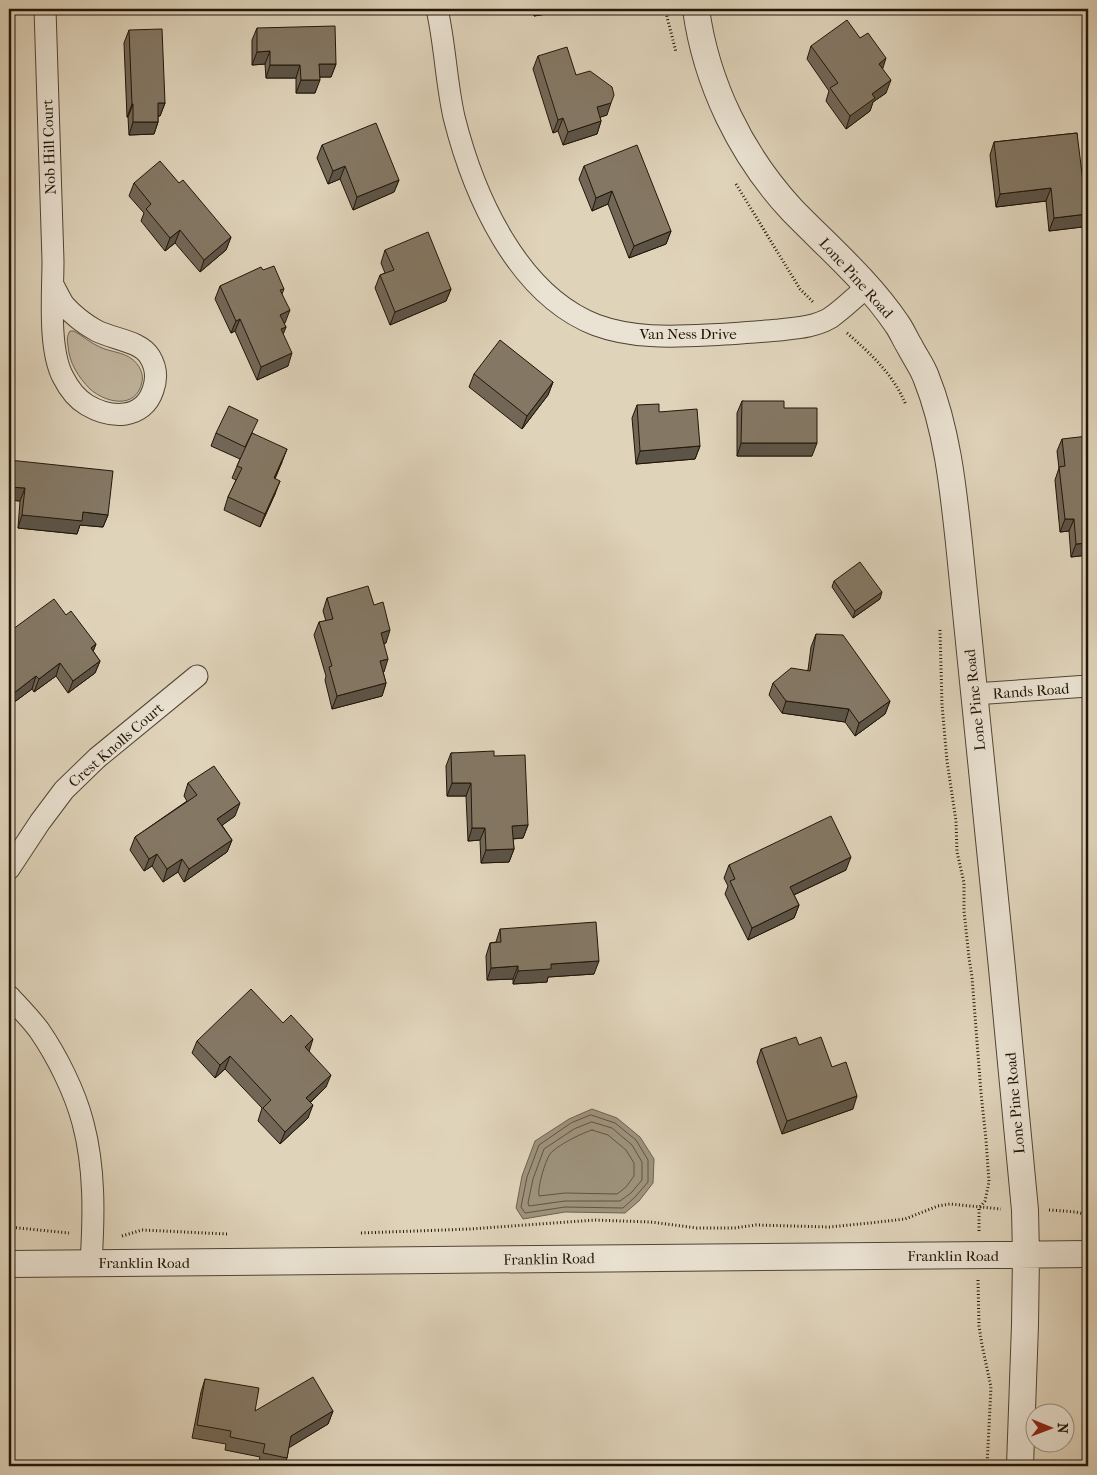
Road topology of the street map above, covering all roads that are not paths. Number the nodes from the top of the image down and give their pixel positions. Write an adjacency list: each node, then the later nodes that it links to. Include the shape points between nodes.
1 (46, 9): 4 (street, Nob Hill Court)
2 (437, 9): 5 (street, Van Ness Drive, via 454,116 485,206 504,241 531,278 574,314 595,324 634,334 663,336 799,328 830,318)
3 (696, 9): 5 (street, Lone Pine Road, via 709,68 723,107 742,141 763,174 791,208)
4 (53, 286): 4 (street, Nob Hill Court, via 53,335 57,359 62,376 74,394 101,412 126,415 138,410 146,404 156,382 150,356 142,348 96,330 80,319 64,305)
5 (868, 286): 8 (street, Lone Pine Road, via 897,324 925,375 940,418 952,479)
6 (197, 676): 9 (street, Crest Knolls Court, via 97,758 64,790)
7 (1088, 686): 8 (street, Rands Road)
8 (974, 694): 12 (street, Lone Pine Road, via 1012,1064)
9 (9, 869)
10 (9, 996): 13 (street, via 38,1029 54,1055 83,1122 92,1180)
11 (1088, 1254): 12 (street, Franklin Road)
12 (1026, 1255): 13 (street, Franklin Road); 15 (street, Lone Pine Road)
13 (91, 1263): 14 (street, Franklin Road)
14 (9, 1264)
15 (1020, 1466)

